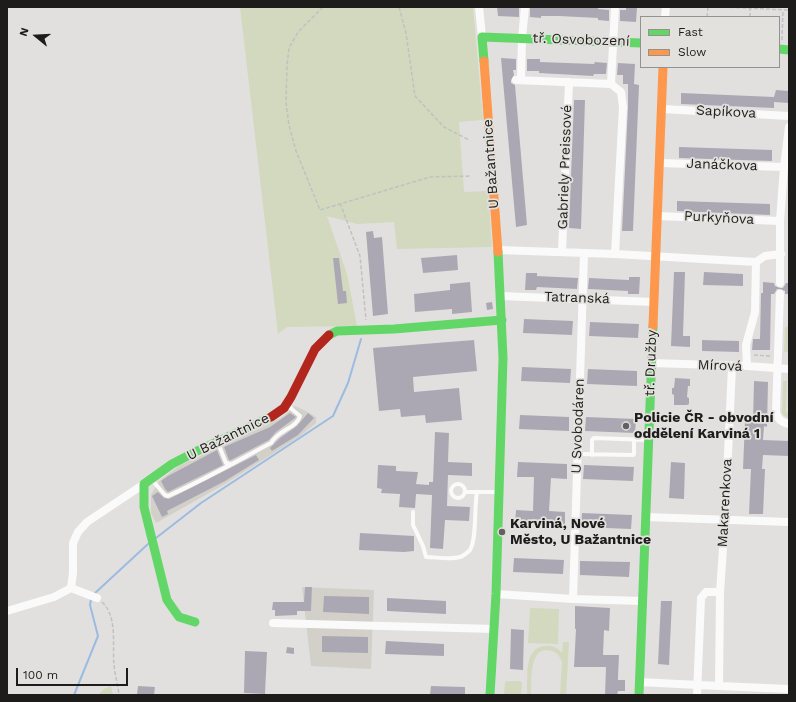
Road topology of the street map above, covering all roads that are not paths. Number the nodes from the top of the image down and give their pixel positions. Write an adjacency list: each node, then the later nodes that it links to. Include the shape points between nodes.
1 (479, 7): 4 (street, U Bažantnice)
2 (525, 7): 5 (street)
3 (615, 7): 6 (street)
4 (482, 38): 5 (street, tř. Osvobození); 18 (street, U Bažantnice)
5 (522, 38): 6 (street, tř. Osvobození); 9 (street, tř. Osvobození, via 519,80)
6 (613, 42): 7 (street, tř. Osvobození); 10 (street)
7 (640, 43)
8 (663, 68): 11 (street, tř. Družby)
9 (569, 82): 10 (street, tř. Osvobození); 19 (street, Gabriely Preissové)
10 (612, 84): 21 (street, via 621,92 623,107)
11 (663, 108): 12 (street, Sapíkova); 14 (street, tř. Družby)
12 (789, 116)
13 (789, 127): 15 (street)
14 (660, 163): 15 (street, Janáčkova); 16 (street, tř. Družby)
15 (784, 167): 17 (street)
16 (658, 216): 17 (street, Purkyňova); 23 (street, tř. Družby)
17 (780, 221): 22 (street)
18 (498, 250): 19 (street); 27 (street, U Bažantnice)
19 (562, 252): 20 (street)
20 (584, 253): 21 (street); 28 (street, U Svobodáren)
21 (615, 254): 23 (street)
22 (781, 254): 24 (street, via 765,256); 25 (street)
23 (657, 257): 24 (street); 29 (street, tř. Družby)
24 (756, 262): 32 (street, via 755,312 746,345)
25 (780, 283)
26 (780, 294): 34 (street)
27 (500, 296): 28 (street, Tatranská); 30 (street, U Bažantnice)
28 (582, 298): 29 (street, Tatranská); 41 (street, U Svobodáren)
29 (654, 302): 31 (street, tř. Družby)
30 (502, 320): 36 (street, U Bažantnice, via 337,330 315,349); 47 (street, U Bažantnice)
31 (651, 363): 33 (street, Mírová); 39 (street, tř. Družby)
32 (746, 366): 33 (street, Mírová); 34 (street, Mírová)
33 (732, 367): 50 (street, Makarenkova)
34 (777, 369): 35 (street, Mírová); 37 (street, via 777,416)
35 (789, 369)
36 (286, 404): 40 (street, U Bažantnice, via 267,420); 43 (lane, via 300,416 296,423 274,438 272,444)
37 (789, 424)
38 (634, 439): 39 (lane); 42 (lane, via 633,455); 42 (lane, via 592,438)
39 (649, 440): 49 (street, tř. Družby)
40 (218, 441): 43 (lane, via 226,463); 44 (street, U Bažantnice, via 172,464)
41 (578, 454): 42 (lane); 56 (street, U Svobodáren)
42 (592, 455)
43 (230, 464): 44 (lane, via 168,496)
44 (148, 482): 52 (street, via 87,522 78,532 73,543 74,573); 59 (street, via 144,507 167,600 178,617)
45 (465, 492): 46 (lane)
46 (477, 492): 47 (lane); 48 (lane, via 473,541 470,550 459,558 426,557 413,525)
47 (499, 492): 54 (street, U Bažantnice)
48 (413, 512)
49 (646, 517): 50 (street); 57 (street, tř. Družby)
50 (725, 520): 51 (street); 53 (street, Makarenkova)
51 (789, 522)
52 (71, 588): 55 (street); 58 (street, via 54,597)
53 (720, 592): 63 (street, via 706,592 702,598); 64 (street, Makarenkova)
54 (496, 594): 56 (street); 61 (street, U Bažantnice)
55 (97, 598)
56 (573, 599): 57 (street)
57 (642, 601): 62 (street, tř. Družby)
58 (7, 611)
59 (195, 622)
60 (273, 623): 61 (street)
61 (494, 629): 68 (street, U Bažantnice)
62 (639, 682): 63 (street); 69 (street, tř. Družby)
63 (697, 685): 64 (street); 70 (street)
64 (719, 686): 66 (street)
65 (789, 689): 67 (street)
66 (753, 691): 67 (street)
67 (776, 692)
68 (490, 695)
69 (639, 695)
70 (697, 695)

